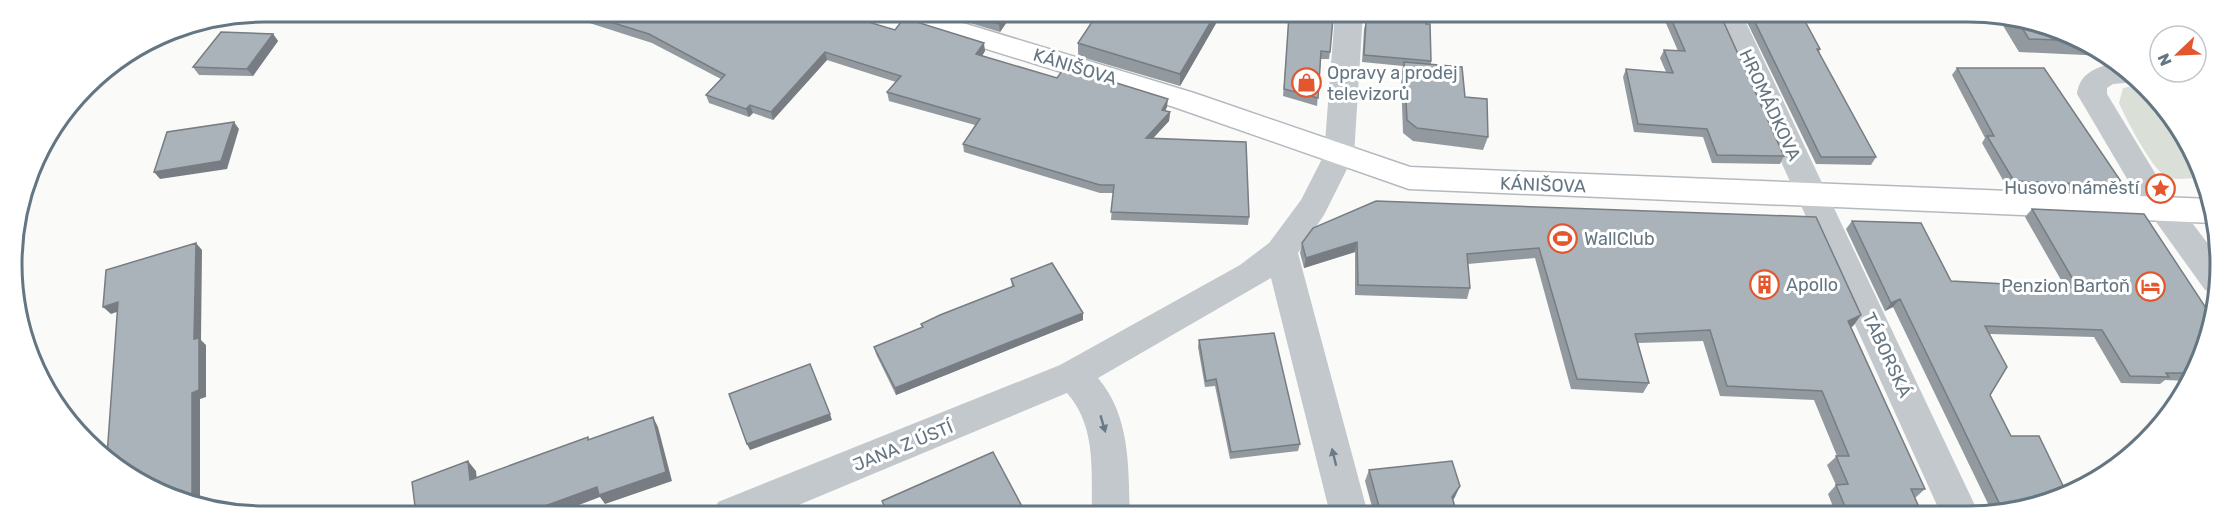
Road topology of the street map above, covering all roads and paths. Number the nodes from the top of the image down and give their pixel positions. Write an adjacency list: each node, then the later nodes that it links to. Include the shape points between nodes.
1 (929, 22): 5 (street, KÁNIŠOVA, via 1184,100)
2 (1347, 22): 5 (street)
3 (1732, 22): 6 (street, HROMÁDKOVA)
4 (2118, 74): 7 (street, via 2106,75 2093,84 2092,94 2147,186)
5 (1339, 155): 6 (street, KÁNIŠOVA, via 1409,178); 9 (street, JANA Z ÚSTÍ, via 1313,207)
6 (1813, 196): 7 (street, KÁNIŠOVA); 15 (street, TÁBORSKÁ)
7 (2165, 208): 8 (street, KÁNIŠOVA); 10 (street)
8 (2203, 210)
9 (1281, 252): 11 (street, JANA Z ÚSTÍ, via 1252,274); 14 (street, one-way to 9)
10 (2210, 271)
11 (1073, 375): 12 (street, JANA Z ÚSTÍ); 13 (street, one-way to 13, via 1092,397 1102,419 1108,444)
12 (752, 506)
13 (1111, 506)
14 (1347, 506)
15 (1956, 506)

